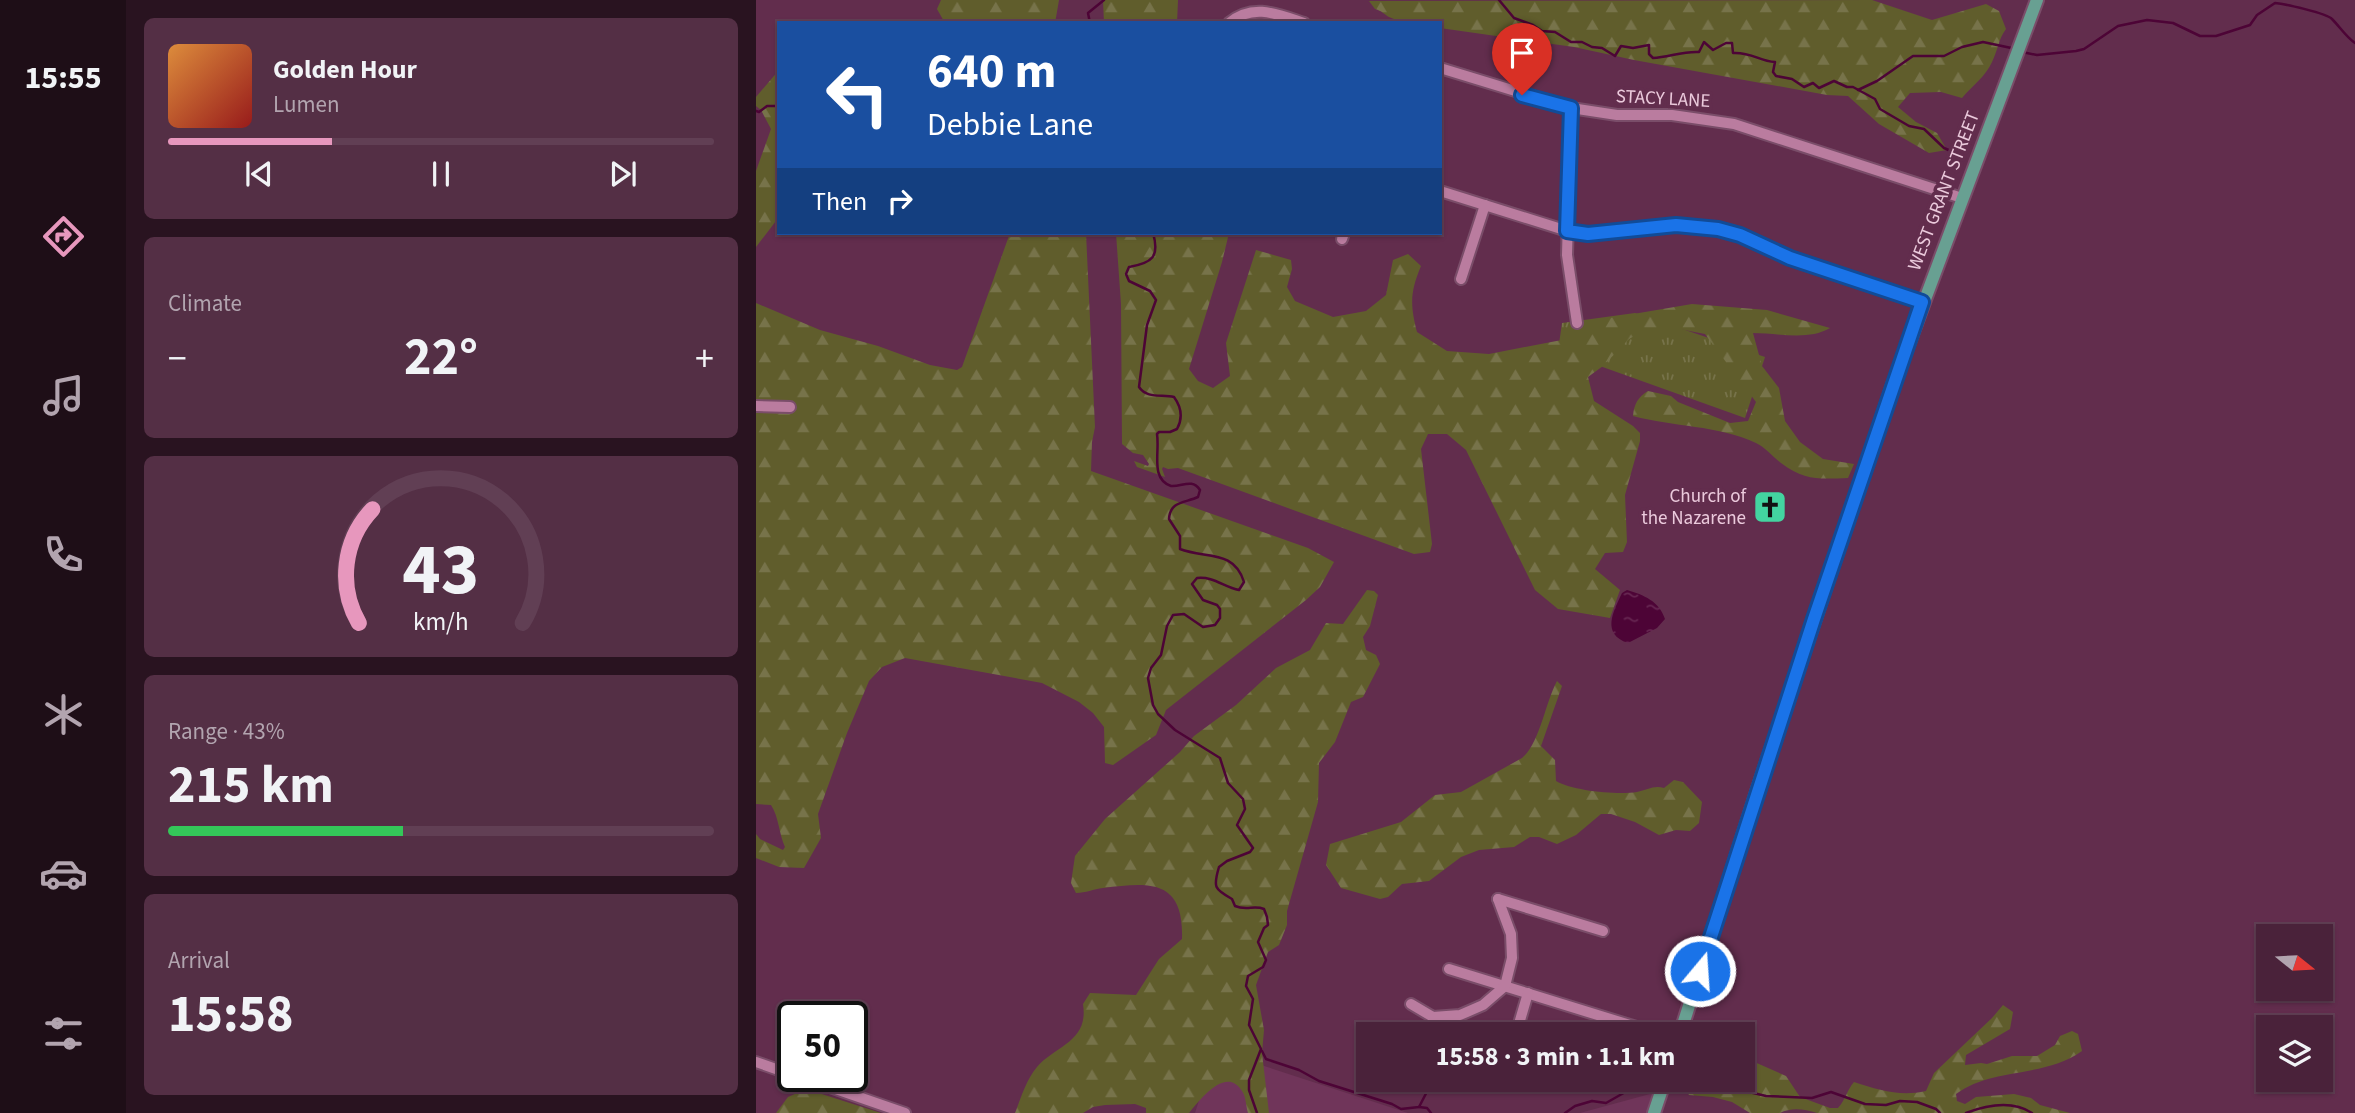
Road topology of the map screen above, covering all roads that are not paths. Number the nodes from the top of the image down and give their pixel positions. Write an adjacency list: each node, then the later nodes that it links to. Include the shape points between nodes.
1 (2037, 0): 7 (main road, WEST GRANT STREET)
2 (1232, 21): 3 (street, via 1259,10)
3 (1297, 21)
4 (1442, 69): 5 (street, STACY LANE)
5 (1571, 108): 7 (street, STACY LANE, via 1727,122); 9 (street)
6 (1442, 192): 8 (street)
7 (1962, 198): 11 (main road, WEST GRANT STREET)
8 (1485, 205): 9 (street); 10 (street)
9 (1567, 231): 11 (street, via 1588,234 1676,225 1718,229); 12 (street)
10 (1461, 279)
11 (1922, 302): 22 (main road, WEST GRANT STREET)
12 (1577, 323)
13 (756, 406): 14 (street)
14 (790, 407)
15 (1603, 931): 17 (street, via 1498,899 1511,934 1512,958)
16 (1450, 969): 17 (street)
17 (1505, 986): 18 (street); 19 (street, via 1483,1005 1460,1015 1433,1017)
18 (1528, 993): 20 (street); 21 (street)
19 (1411, 1004)
20 (1520, 1022)
21 (1621, 1022)
22 (1683, 1022)
23 (756, 1062): 24 (street)
24 (777, 1069)
25 (844, 1092): 27 (street)
26 (1661, 1092): 28 (main road)
27 (905, 1113)
28 (1654, 1113)

